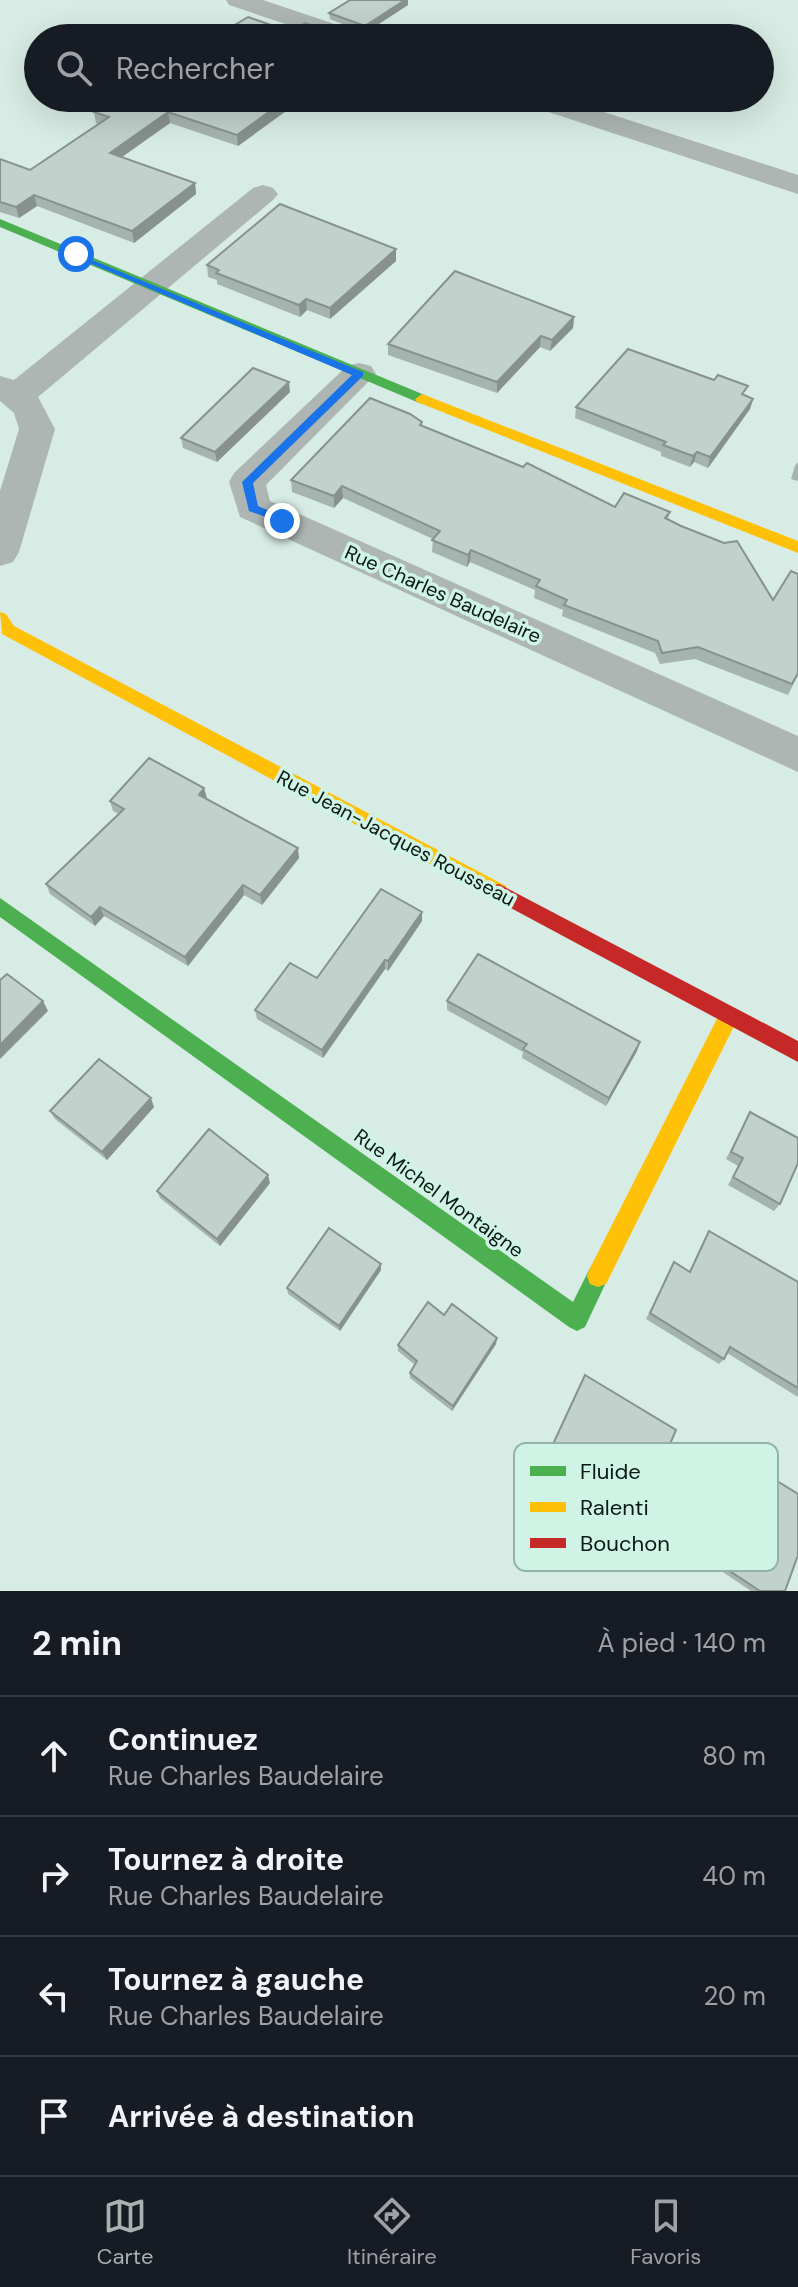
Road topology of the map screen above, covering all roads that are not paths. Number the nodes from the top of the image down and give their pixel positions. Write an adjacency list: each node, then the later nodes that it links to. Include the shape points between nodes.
1 (238, 0): 3 (street)
2 (305, 0): 3 (street)
3 (278, 14): 4 (street)
4 (309, 24)
5 (576, 112): 6 (street)
6 (798, 185)
7 (263, 194): 9 (street)
8 (0, 223): 9 (street)
9 (152, 284): 10 (street); 11 (street)
10 (359, 374): 12 (street); 15 (street, Rue Charles Baudelaire, via 247,482 253,508)
11 (9, 391): 13 (street, via 32,409 37,429)
12 (798, 547)
13 (0, 552)
14 (3, 629): 17 (street, Rue Jean-Jacques Rousseau)
15 (798, 755)
16 (0, 906): 17 (street, Rue Michel Montaigne, via 577,1319)
17 (729, 1016): 18 (street, Rue Jean-Jacques Rousseau)
18 (798, 1052)

